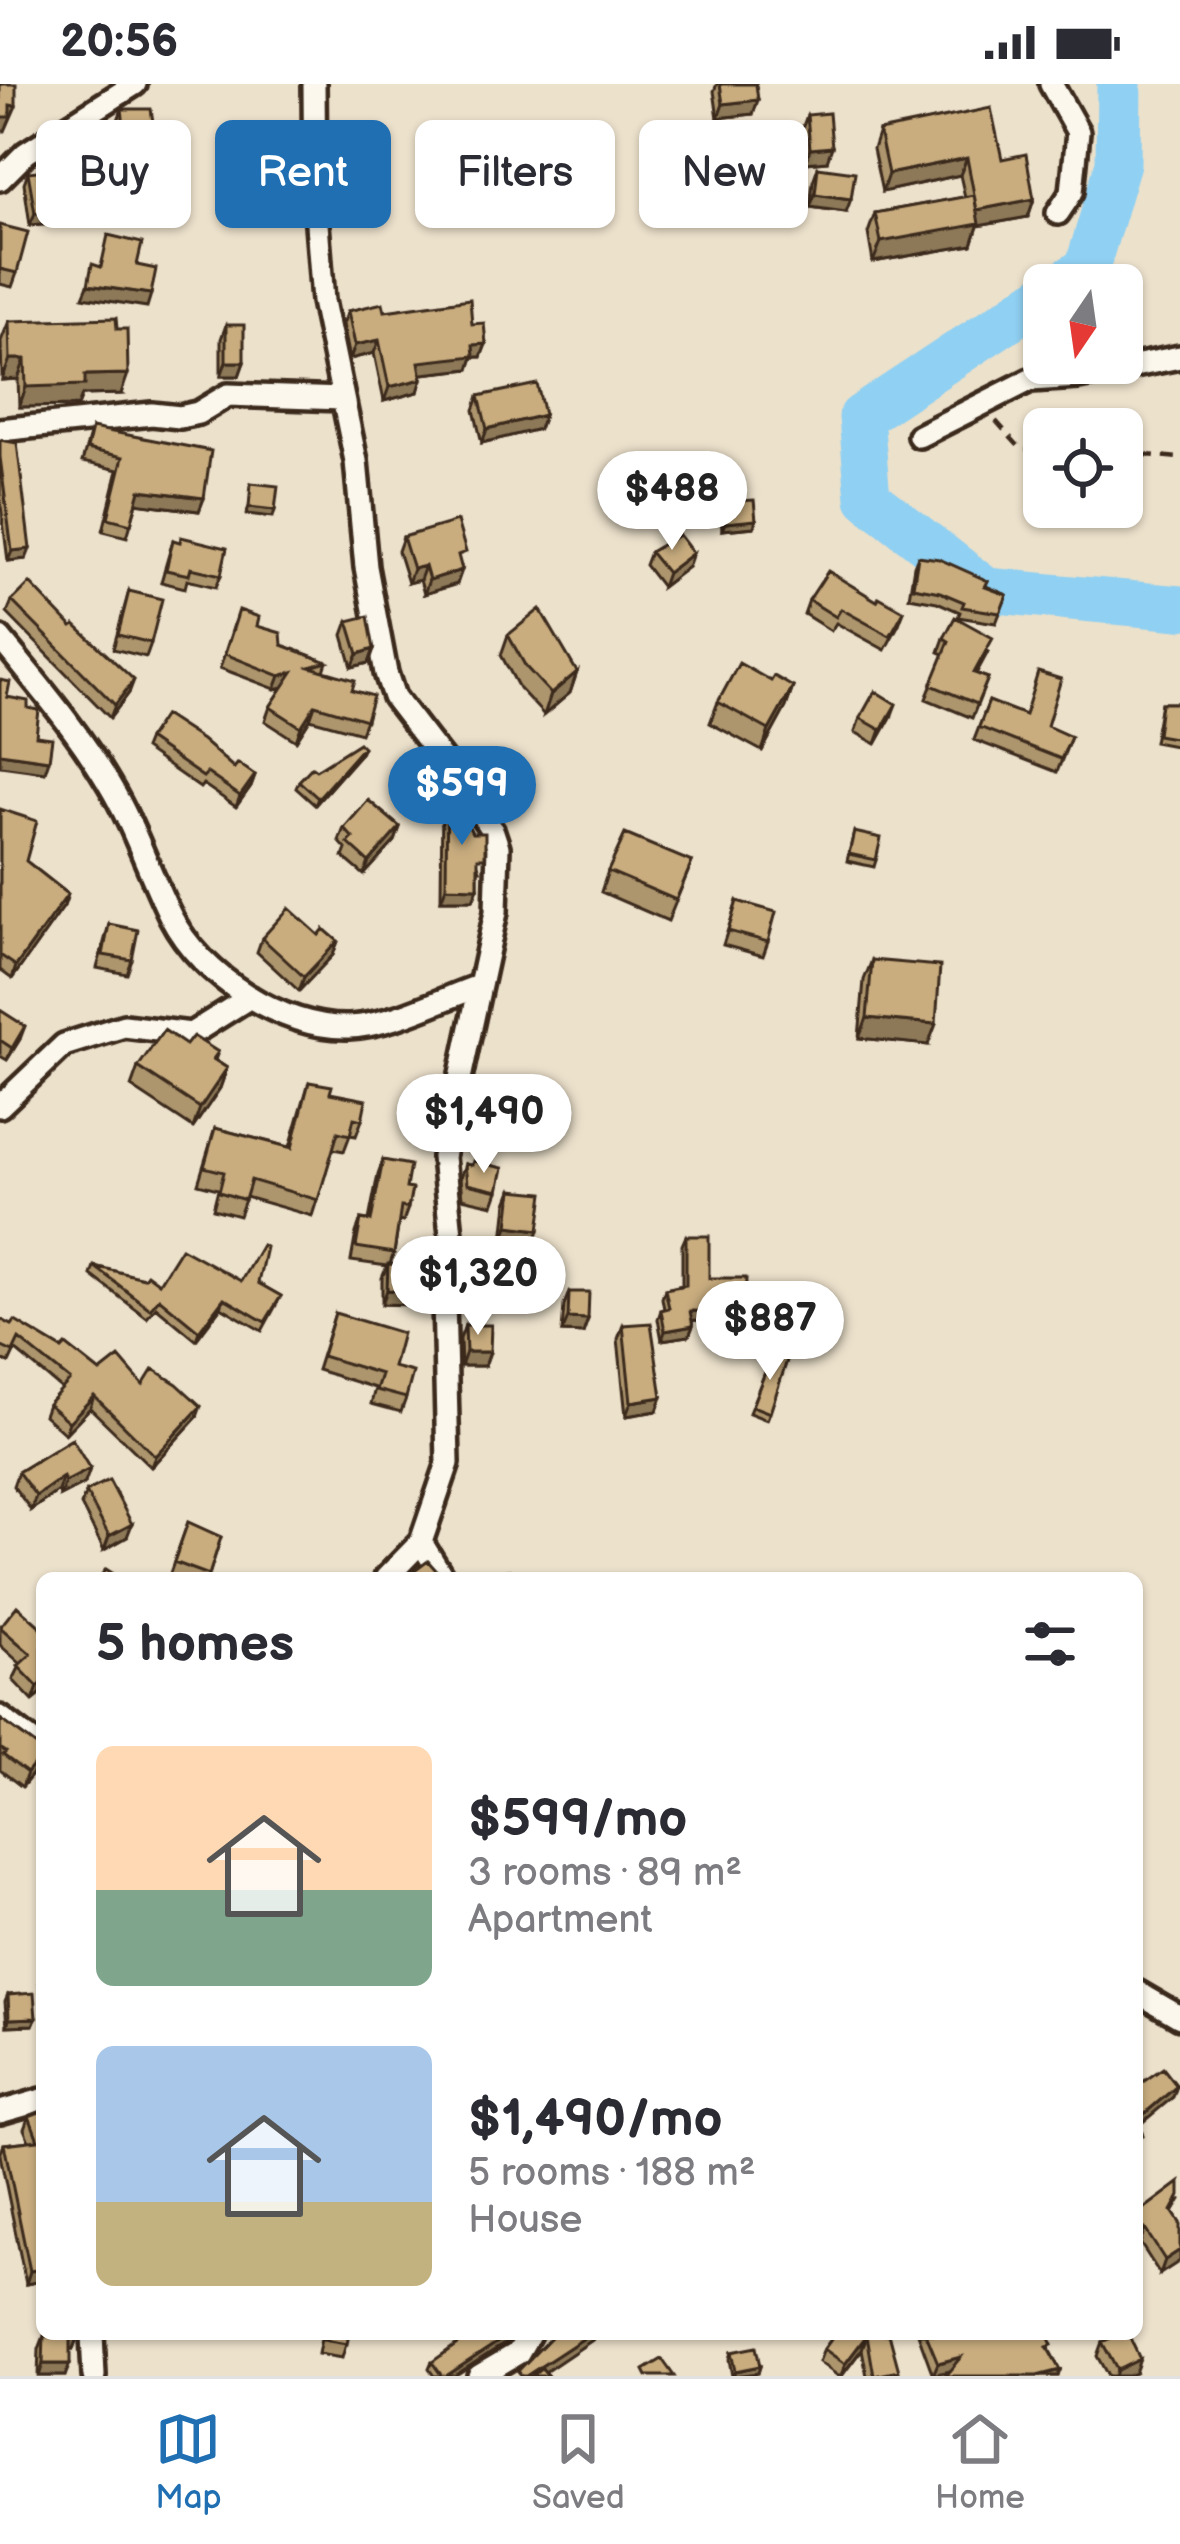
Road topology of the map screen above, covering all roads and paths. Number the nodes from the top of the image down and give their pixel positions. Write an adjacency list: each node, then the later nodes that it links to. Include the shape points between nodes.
1 (135, 84): 4 (street, via 26,153)
2 (314, 84): 7 (street, via 323,301)
3 (1051, 84): 5 (street, via 1078,132 1072,192)
4 (0, 179)
5 (1058, 213)
6 (1180, 357): 8 (street, via 1030,380)
7 (343, 399): 9 (street, via 227,395 181,417); 15 (street, via 386,674 498,847 496,912)
8 (982, 406): 10 (street); 11 (path)
9 (0, 430)
10 (919, 436)
11 (1023, 449)
12 (1143, 455): 13 (path)
13 (1180, 458)
14 (0, 638): 16 (street, via 91,754 141,842 172,920 195,952)
15 (479, 986): 16 (street, via 352,1027 290,1019); 18 (street, via 443,1157 452,1244 448,1463)
16 (250, 997): 17 (street, via 191,1034 124,1026 64,1046)
17 (0, 1106)
18 (421, 1542): 19 (street); 20 (street)
19 (392, 1572)
20 (439, 1572)
21 (0, 1717): 22 (street)
22 (36, 1744)
23 (1143, 1995): 24 (street)
24 (1180, 2017)
25 (36, 2102): 26 (street)
26 (0, 2112)
27 (92, 2340): 29 (street)
28 (526, 2340): 30 (street)
29 (94, 2376)
30 (479, 2376)

